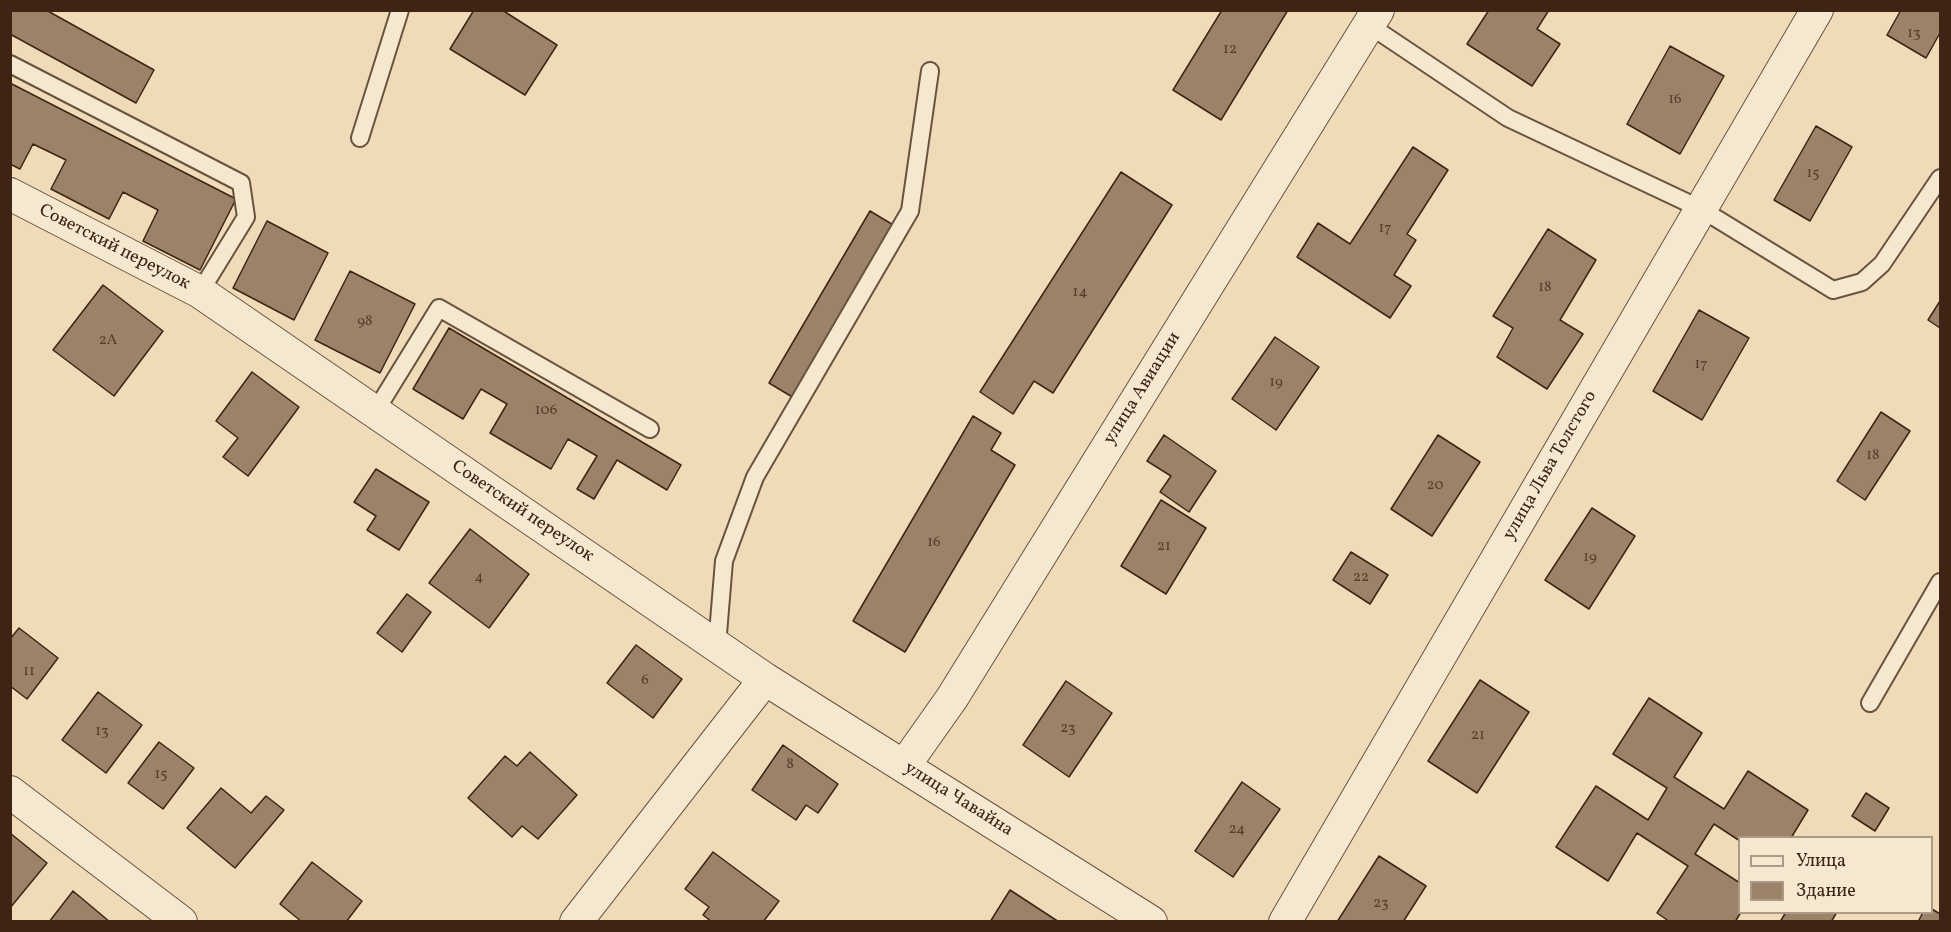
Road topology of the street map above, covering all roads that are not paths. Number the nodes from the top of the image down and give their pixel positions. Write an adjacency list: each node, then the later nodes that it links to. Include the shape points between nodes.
1 (400, 10): 6 (lane)
2 (1817, 10): 9 (street, улица Льва Толстого)
3 (1373, 18): 9 (lane, via 1508,118); 17 (street, улица Авиации, via 952,698)
4 (10, 64): 10 (lane, via 242,183 246,217)
5 (930, 71): 14 (lane, via 910,211 755,477 724,561)
6 (360, 138)
7 (1941, 178): 9 (lane, via 1882,264 1862,282 1833,290)
8 (10, 194): 10 (street, Советский переулок)
9 (1701, 209): 22 (street, улица Льва Толстого)
10 (200, 292): 11 (street, Советский переулок)
11 (375, 412): 12 (lane, via 439,308); 14 (street, Советский переулок)
12 (650, 429)
13 (1941, 582): 16 (lane)
14 (717, 646): 15 (street, Советский переулок)
15 (765, 679): 17 (street, улица Чавайна); 20 (street)
16 (1870, 703)
17 (904, 766): 21 (street, улица Чавайна)
18 (10, 792): 19 (street)
19 (181, 921)
20 (576, 921)
21 (1151, 921)
22 (1285, 921)

